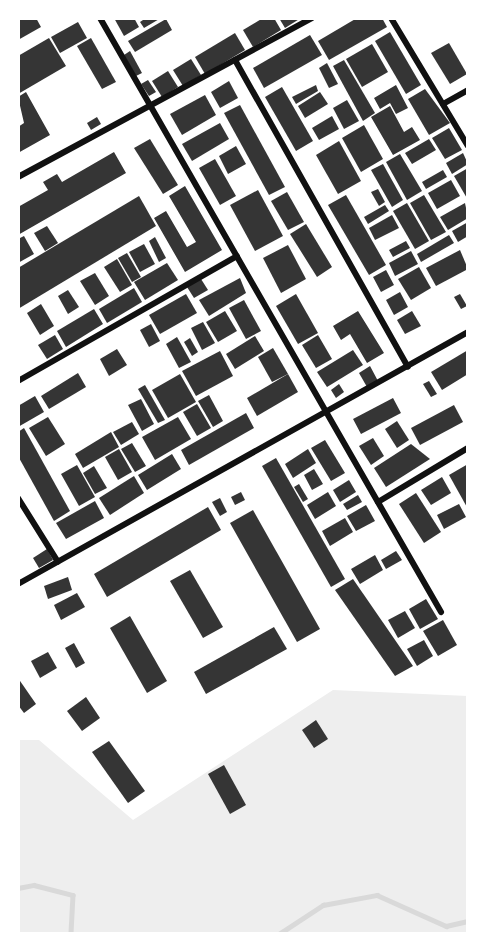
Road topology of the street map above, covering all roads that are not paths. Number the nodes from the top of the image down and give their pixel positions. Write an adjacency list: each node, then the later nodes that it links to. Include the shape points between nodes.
1 (100, 18): 7 (street)
2 (312, 18): 4 (street)
3 (391, 18): 6 (street)
4 (235, 60): 7 (street); 12 (street)
5 (468, 90): 6 (street)
6 (443, 104): 8 (street)
7 (150, 105): 9 (street); 10 (street)
8 (468, 146)
9 (18, 177)
10 (237, 255): 13 (street); 14 (street)
11 (468, 332): 12 (street)
12 (408, 367): 14 (street)
13 (18, 381)
14 (326, 412): 17 (street); 18 (street)
15 (468, 448): 17 (street)
16 (18, 498): 18 (street)
17 (378, 501): 20 (street)
18 (58, 562): 19 (street)
19 (18, 584)
20 (441, 612)

